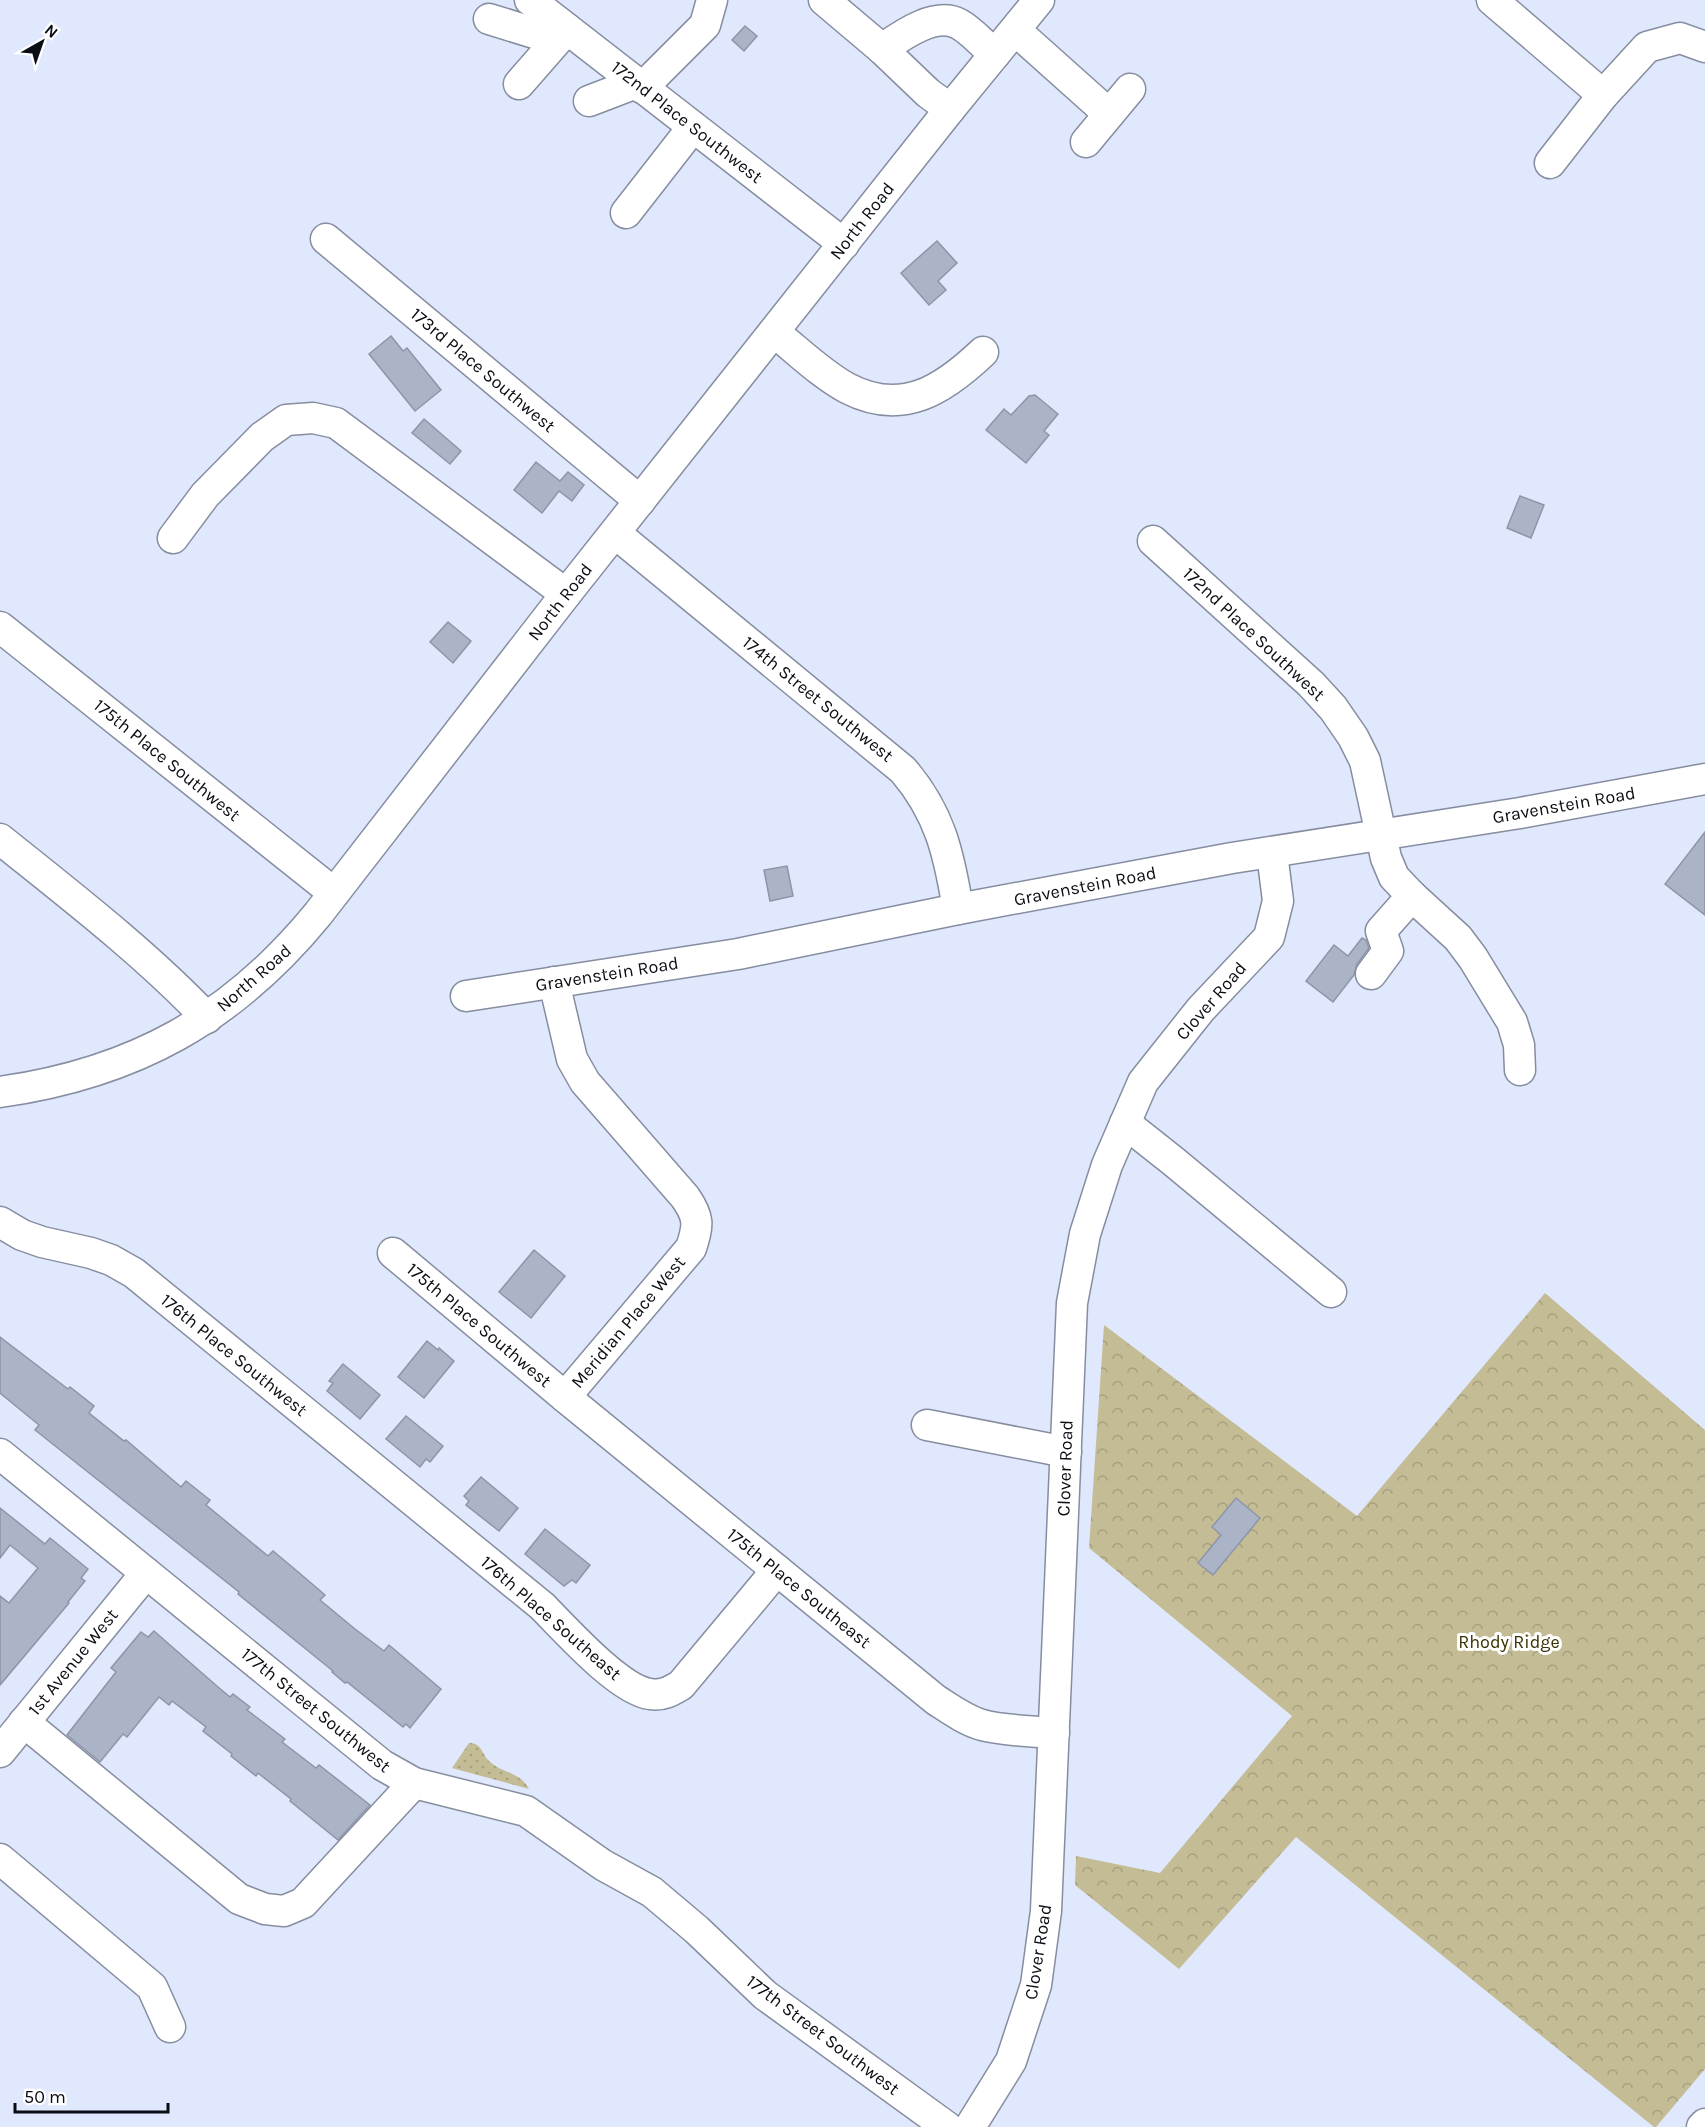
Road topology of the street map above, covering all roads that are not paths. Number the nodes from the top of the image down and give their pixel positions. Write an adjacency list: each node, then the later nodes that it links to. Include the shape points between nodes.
1 (530, 0): 8 (street, 172nd Place Southwest)
2 (712, 0): 13 (street, via 705,25)
3 (824, 0): 10 (street)
4 (1039, 0): 7 (street, North Road)
5 (1494, 1): 15 (street)
6 (489, 20): 8 (street)
7 (1015, 30): 11 (street, North Road); 18 (street)
8 (562, 35): 12 (street); 13 (street, 172nd Place Southwest)
9 (1705, 47): 15 (street, via 1680,38 1647,47)
10 (882, 49): 11 (street, via 933,20 957,23); 17 (street)
11 (995, 54): 17 (street, North Road)
12 (519, 84)
13 (639, 85): 16 (street); 19 (street, 172nd Place Southwest)
14 (1130, 89): 18 (street)
15 (1603, 95): 21 (street)
16 (589, 101)
17 (950, 110): 24 (street, North Road)
18 (1109, 114): 20 (street)
19 (693, 127): 22 (street); 24 (street, 172nd Place Southwest)
20 (1086, 142)
21 (1550, 163)
22 (626, 213)
23 (326, 239): 27 (street, 173rd Place Southwest)
24 (844, 244): 25 (street, North Road)
25 (774, 332): 26 (street, via 847,388 888,401 932,391); 27 (street, North Road)
26 (983, 352)
27 (640, 501): 28 (street, North Road)
28 (615, 533): 31 (street, North Road); 39 (street, 174th Street Southwest, via 903,770 920,789 943,835)
29 (173, 538): 31 (street, via 205,495 262,437 286,420 313,418 336,423)
30 (1153, 541): 34 (street, 172nd Place Southwest, via 1333,708 1365,761)
31 (566, 594): 37 (street, North Road)
32 (0, 627): 37 (street, 175th Place Southwest)
33 (1705, 780): 34 (street, Gravenstein Road)
34 (1381, 835): 36 (street, Gravenstein Road); 38 (street, 172nd Place Southwest, via 1394,877)
35 (0, 839): 43 (street, via 68,893)
36 (1272, 853): 39 (street, Gravenstein Road); 46 (street, Clover Road, via 1278,901 1269,937 1201,1009 1143,1083)
37 (334, 893): 43 (street, North Road, via 274,964)
38 (1412, 896): 40 (street, via 1381,931 1388,951); 44 (street, 172nd Place Southwest, via 1443,922 1473,958 1512,1022 1519,1045)
39 (958, 909): 41 (street, Gravenstein Road, via 738,954)
40 (1371, 974)
41 (554, 982): 42 (street, Gravenstein Road); 50 (street, Meridian Place West, via 572,1059 585,1082 685,1197 696,1213 697,1230 691,1248)
42 (466, 996)
43 (207, 1018): 45 (street, North Road, via 118,1063 71,1079)
44 (1520, 1070)
45 (0, 1092)
46 (1125, 1123): 49 (street); 52 (street, Clover Road, via 1107,1165 1078,1269 1072,1303)
47 (0, 1222): 54 (street, 176th Place Southwest, via 22,1235 111,1260 134,1273)
48 (393, 1253): 50 (street, 175th Place Southwest)
49 (1330, 1292)
50 (565, 1397): 55 (street, 175th Place Southeast)
51 (927, 1425): 52 (street)
52 (1066, 1452): 58 (street, Clover Road)
53 (0, 1454): 56 (street, 177th Street Southwest)
54 (447, 1529): 55 (street, 176th Place Southeast, via 542,1606 577,1643 626,1684 650,1694 671,1692 681,1685)
55 (777, 1570): 58 (street, 175th Place Southeast, via 958,1714 981,1725)
56 (147, 1573): 57 (street, 1st Avenue West); 60 (street, 177th Street Southwest, via 382,1766)
57 (24, 1722): 59 (street, 1st Avenue West); 60 (street, via 239,1899 266,1909 284,1911 303,1903)
58 (1054, 1733): 64 (street, Clover Road, via 1046,1911 1036,1984 1011,2061)
59 (0, 1752)
60 (414, 1783): 63 (street, 177th Street Southwest, via 526,1811 603,1866 652,1892 765,1995)
61 (0, 1859): 62 (street, via 152,1987)
62 (171, 2027)
63 (947, 2127)
64 (970, 2127)

